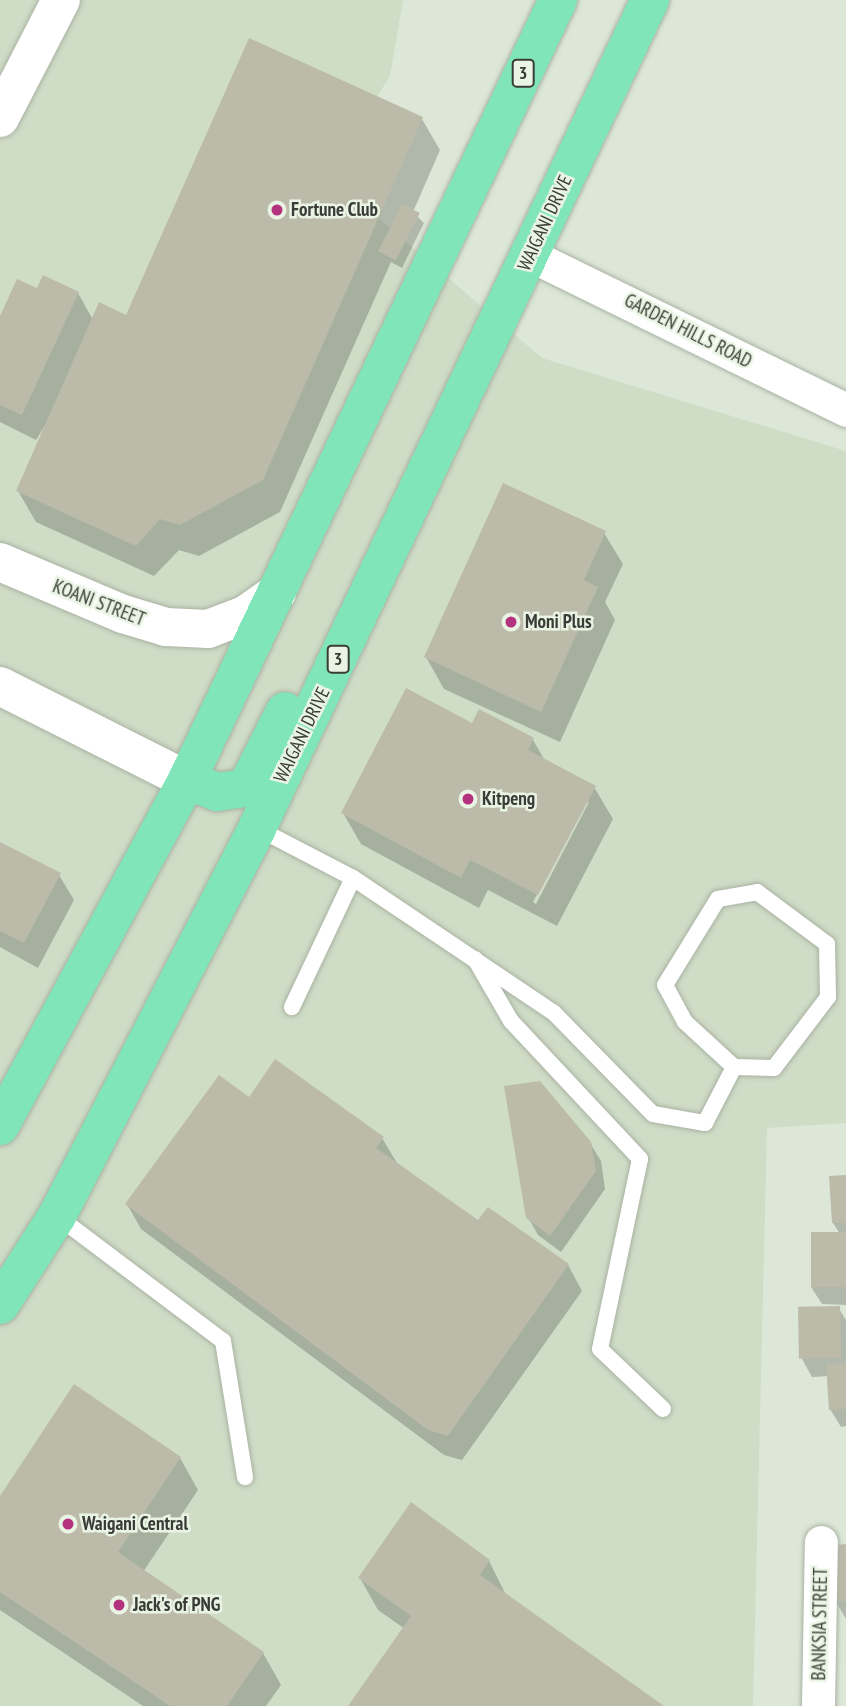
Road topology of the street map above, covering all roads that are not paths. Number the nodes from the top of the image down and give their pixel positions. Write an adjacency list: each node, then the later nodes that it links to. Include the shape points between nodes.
1 (61, 0): 4 (street)
2 (558, 0): 9 (highway, 3)
3 (650, 0): 5 (highway, WAIGANI DRIVE / 3)
4 (0, 118)
5 (530, 255): 6 (street, GARDEN HILLS ROAD); 7 (highway, WAIGANI DRIVE / 3)
6 (846, 410)
7 (419, 493): 11 (highway, via 381,519 246,788 217,792); 12 (highway, WAIGANI DRIVE / 3)
8 (0, 562): 9 (street, KOANI STREET, via 123,614 166,627 208,629 245,615)
9 (276, 593): 11 (highway, 3)
10 (0, 685): 11 (street)
11 (187, 780): 17 (highway, 3)
12 (257, 828): 13 (lane); 18 (highway, WAIGANI DRIVE / 3)
13 (353, 878): 14 (lane); 15 (lane)
14 (472, 954): 16 (lane, via 554,1013 653,1114 705,1123); 20 (lane, via 511,1021 640,1159 600,1349)
15 (292, 1007)
16 (734, 1067): 16 (lane, via 685,1022 665,985 718,899 757,892 827,944 828,997 774,1068)
17 (0, 1126)
18 (57, 1216): 19 (highway, WAIGANI DRIVE / 3); 21 (lane, via 223,1341)
19 (0, 1305)
20 (663, 1409)
21 (245, 1477)
22 (821, 1542): 23 (street, BANKSIA STREET)
23 (818, 1706)

